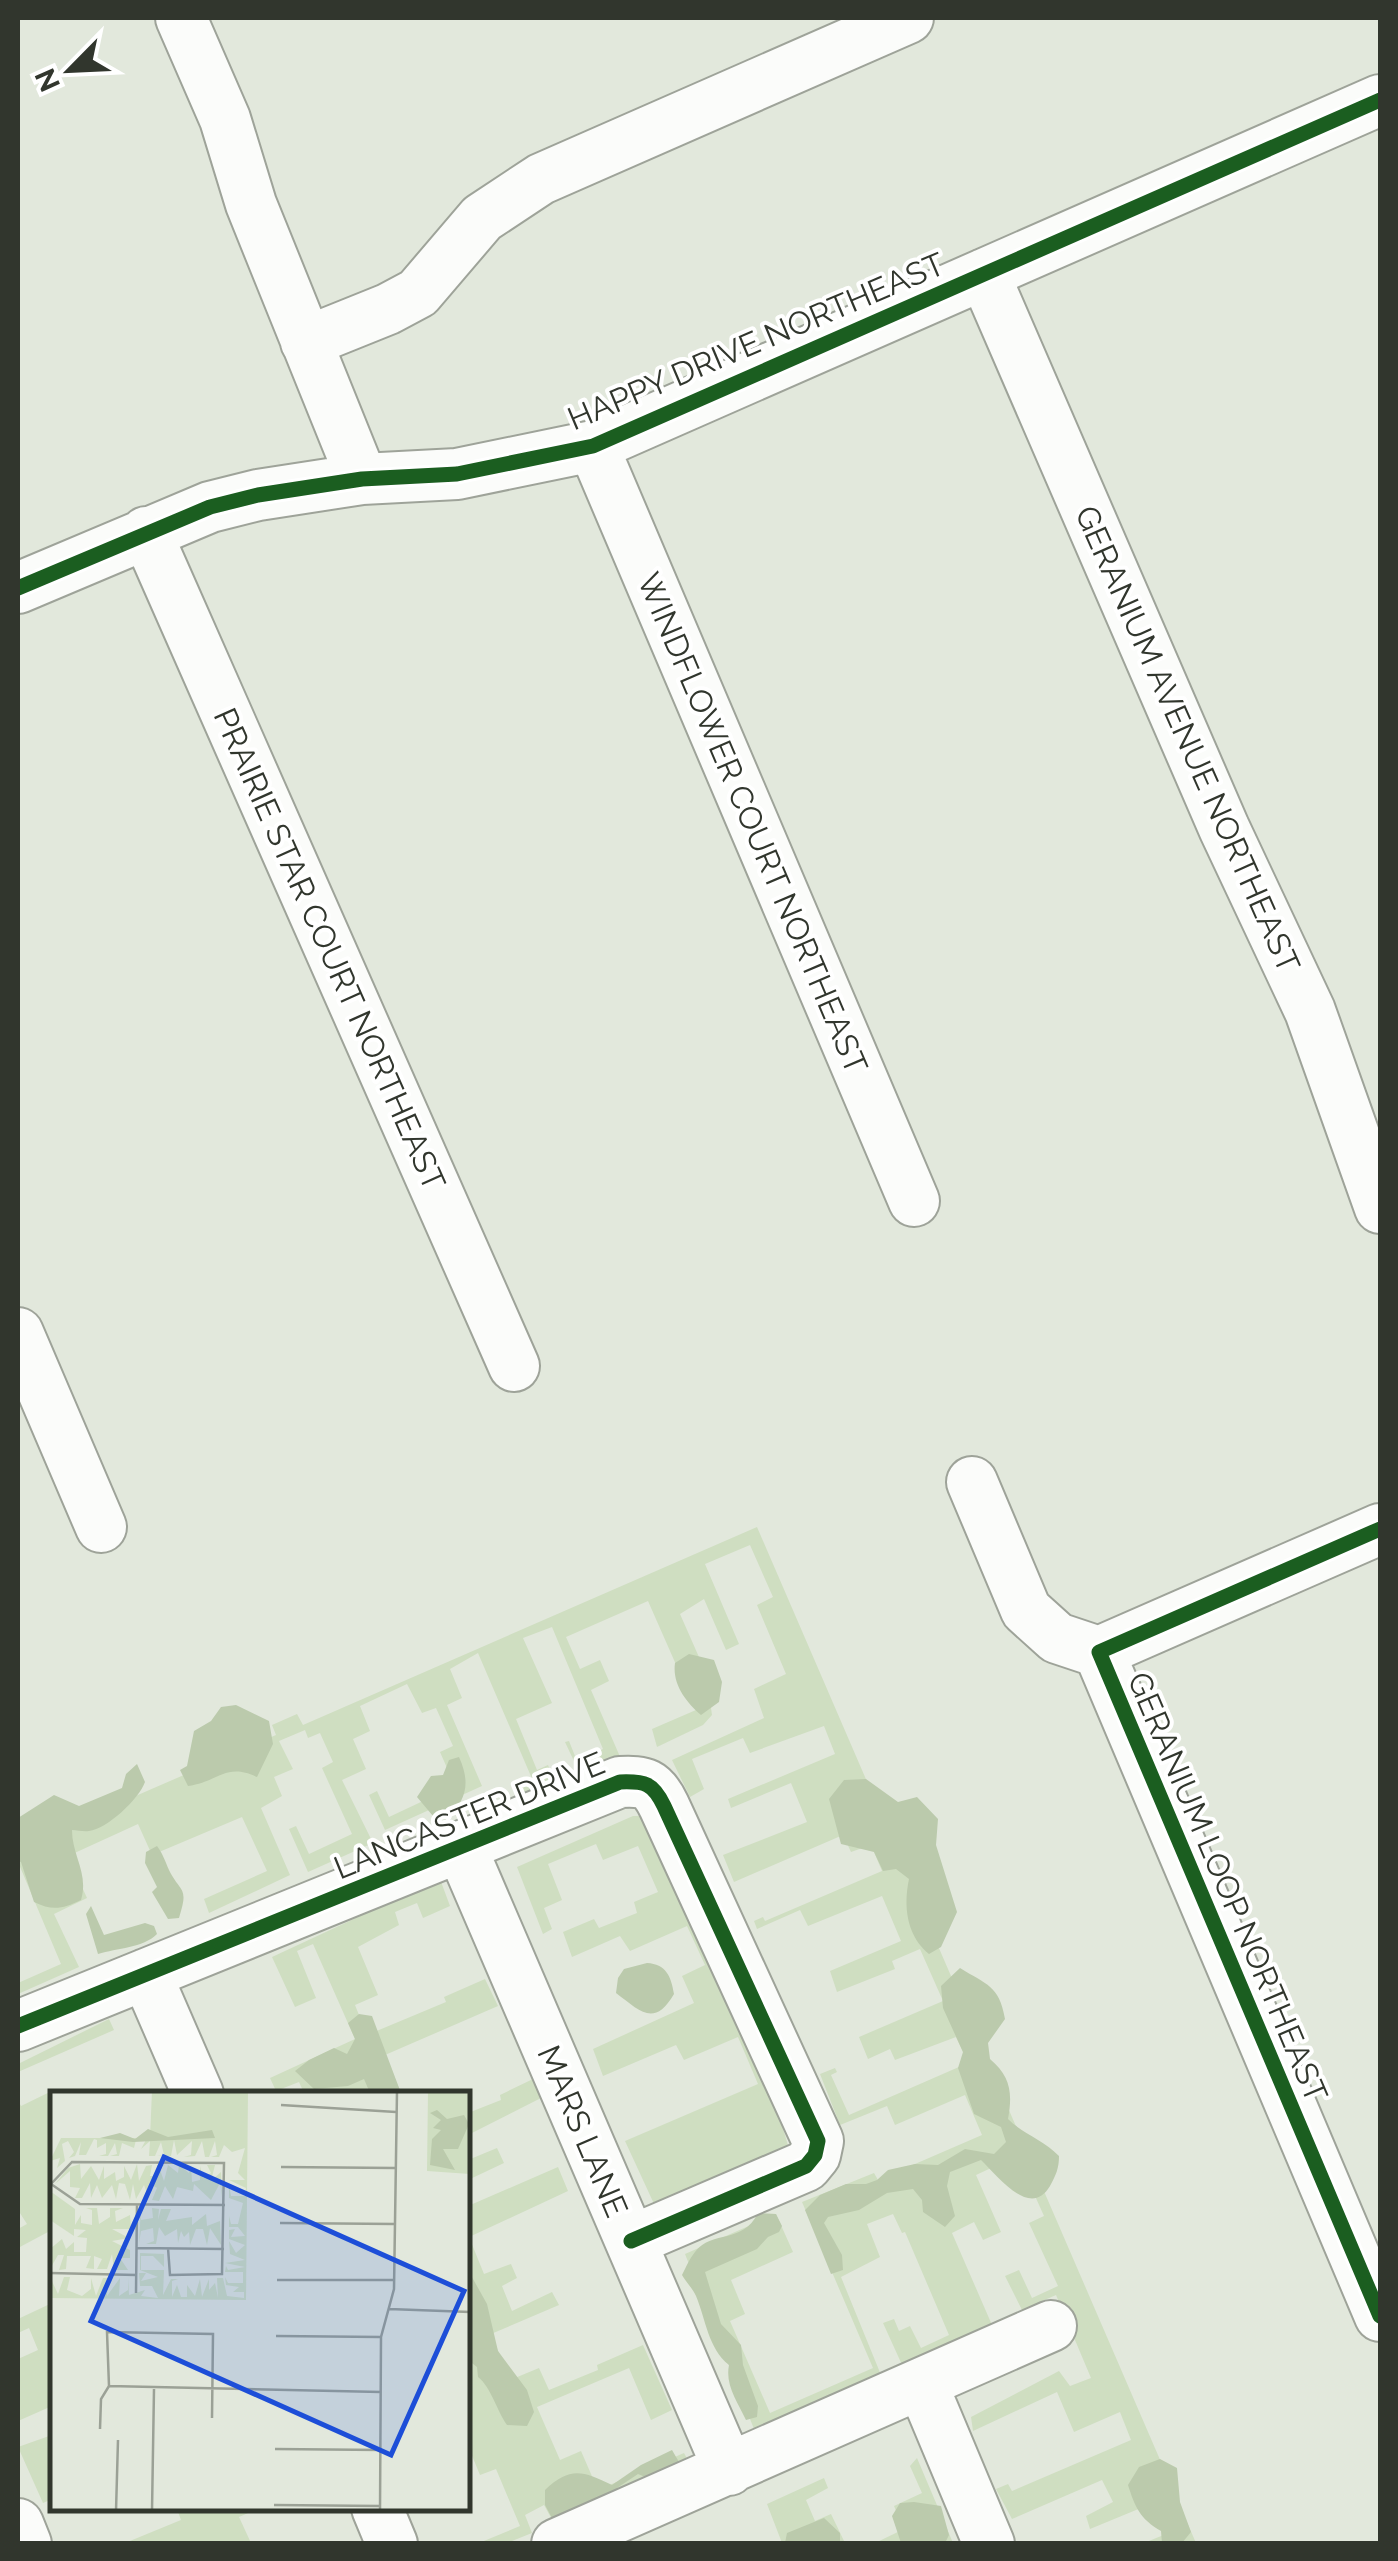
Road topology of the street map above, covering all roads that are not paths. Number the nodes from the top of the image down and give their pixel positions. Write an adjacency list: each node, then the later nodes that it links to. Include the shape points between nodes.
1 (181, 18): 5 (street, via 226,120)
2 (908, 18): 5 (street, via 541,178 482,218 418,293)
3 (1380, 100): 4 (street, HAPPY DRIVE NORTHEAST)
4 (984, 274): 6 (street, HAPPY DRIVE NORTHEAST); 11 (street, GERANIUM AVENUE NORTHEAST, via 1310,1012)
5 (306, 342): 7 (street)
6 (592, 446): 7 (street, HAPPY DRIVE NORTHEAST, via 458,474); 10 (street, WINDFLOWER COURT NORTHEAST)
7 (362, 479): 8 (street, HAPPY DRIVE NORTHEAST, via 258,495)
8 (146, 532): 9 (street, HAPPY DRIVE NORTHEAST); 13 (street, PRAIRIE STAR COURT NORTHEAST)
9 (18, 588)
10 (914, 1201)
11 (1380, 1208)
12 (18, 1334): 15 (street)
13 (514, 1366)
14 (972, 1482): 17 (street, via 1026,1610 1058,1638)
15 (101, 1526)
16 (1380, 1529): 17 (street, GERANIUM LOOP NORTHEAST)
17 (1098, 1652): 23 (street, GERANIUM LOOP NORTHEAST)
18 (461, 1847): 19 (street, LANCASTER DRIVE); 22 (street, MARS LANE); 22 (street, LANCASTER DRIVE, via 620,1782 644,1781 656,1789 818,2141 806,2166)
19 (146, 1974): 20 (street, LANCASTER DRIVE); 21 (street)
20 (18, 2026)
21 (197, 2091)
22 (631, 2240): 26 (street, MARS LANE)
23 (1380, 2316)
24 (1051, 2326): 25 (street)
25 (922, 2384): 26 (street); 32 (street)
26 (729, 2470): 31 (street)
27 (378, 2511): 30 (street)
28 (18, 2524): 29 (street)
29 (26, 2544)
30 (392, 2544)
31 (557, 2544)
32 (989, 2544)

